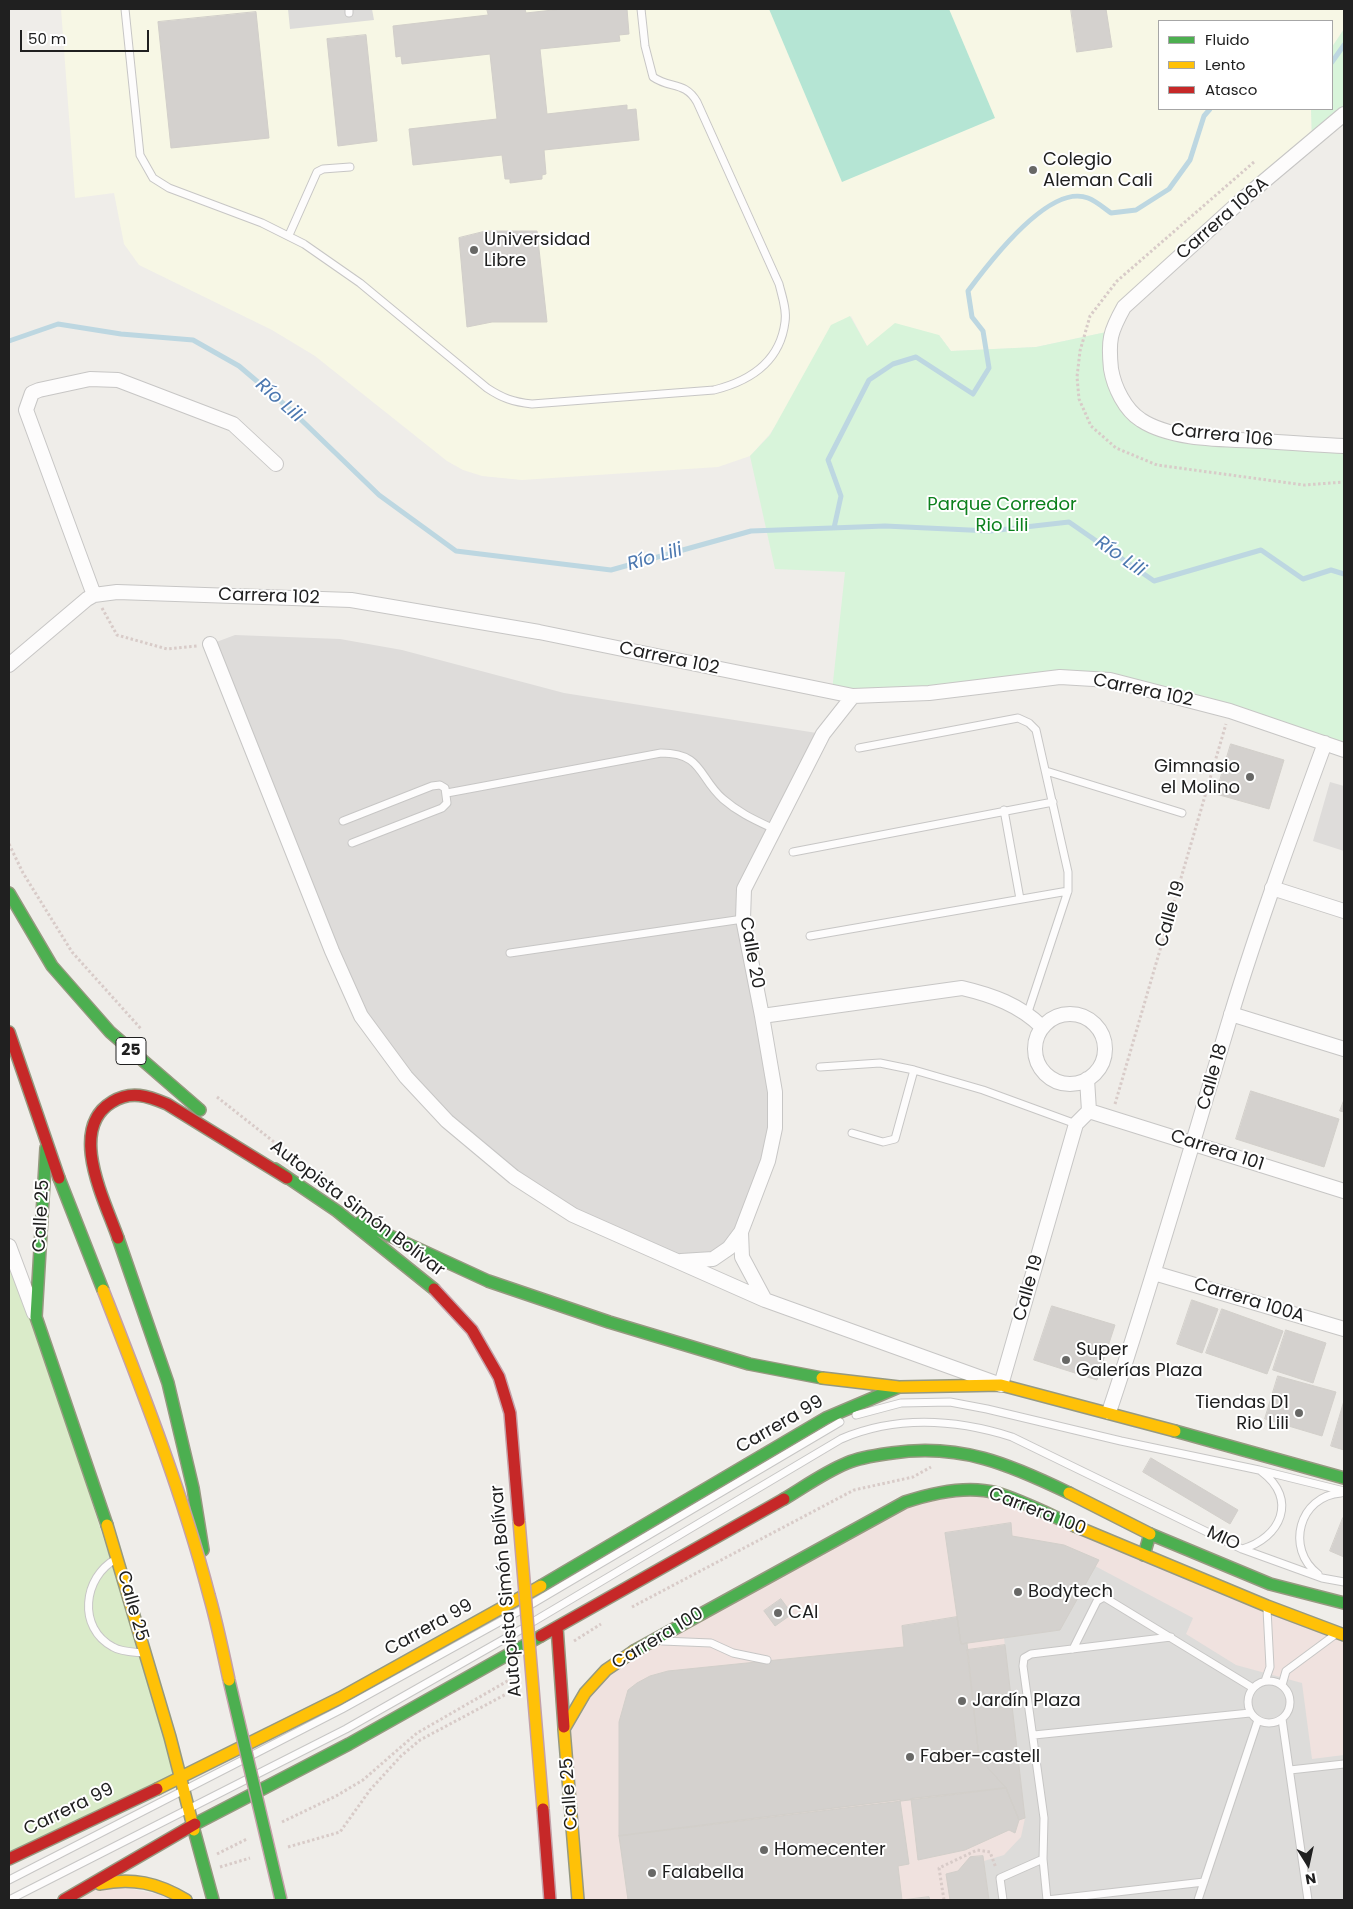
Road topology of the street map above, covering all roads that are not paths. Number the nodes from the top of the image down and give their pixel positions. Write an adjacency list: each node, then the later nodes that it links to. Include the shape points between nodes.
1 (125, 9): 5 (lane, via 140,156 144,166 153,178 169,188)
2 (641, 9): 5 (lane, via 653,78 684,88 692,94 779,284 785,322 780,340 770,358 745,380 714,390 532,404 501,398 360,283)
3 (1344, 114): 6 (street, Carrera 106A, via 1244,198 1131,301)
4 (350, 167): 5 (lane, via 317,172)
5 (289, 235)
6 (1111, 331): 7 (street, Carrera 106, via 1109,351 1113,379 1125,403 1139,419 1157,428 1197,437)
7 (1344, 446)
8 (276, 464): 9 (street, via 233,424 118,380 90,379 32,393 26,410)
9 (94, 595): 11 (street); 12 (street, Carrera 102, via 117,592 351,600 538,632)
10 (210, 644): 52 (street, via 361,1016 406,1077 447,1121 514,1177 574,1215)
11 (9, 665)
12 (854, 696): 13 (street, Carrera 102, via 929,693 1060,677 1110,680 1230,711); 22 (street, Calle 20, via 823,734)
13 (1324, 744): 15 (street, Carrera 102); 25 (street, Calle 18)
14 (859, 748): 16 (lane, via 1018,718 1029,722 1036,730)
15 (1344, 750)
16 (1046, 771): 18 (lane); 20 (lane)
17 (447, 793): 21 (lane, via 440,785 432,786); 22 (lane, via 661,753 680,753 703,772 721,797 742,815); 23 (lane, via 447,803 442,808)
18 (1053, 802): 19 (lane); 26 (lane, via 1068,872)
19 (1004, 810): 24 (lane); 28 (lane)
20 (1182, 813)
21 (343, 821)
22 (774, 829): 30 (street, Calle 20, via 744,889)
23 (352, 843)
24 (793, 852)
25 (1272, 888): 29 (street); 34 (street, Calle 18)
26 (1068, 890): 28 (lane); 33 (lane)
27 (9, 893): 47 (main road, Autopista Simón Bolívar / 25, via 52,966 110,1032 209,1118)
28 (1020, 899): 31 (lane)
29 (1344, 911)
30 (743, 919): 32 (lane); 35 (street, Calle 20)
31 (810, 936)
32 (510, 953)
33 (1028, 1012): 35 (street, via 990,995 962,988); 36 (street)
34 (1231, 1014): 38 (street); 45 (street, Calle 18)
35 (762, 1016): 50 (street, Calle 20, via 775,1092 775,1128 768,1161)
36 (1042, 1027): 41 (street, via 1037,1035 1035,1054 1043,1072 1068,1084); 41 (street, via 1063,1015 1087,1019 1096,1026 1103,1037 1104,1055 1097,1072)
37 (9, 1032): 46 (main road)
38 (1344, 1049)
39 (820, 1067): 40 (lane, via 880,1063)
40 (914, 1070): 43 (lane, via 983,1090); 44 (lane, via 895,1139 883,1142)
41 (1087, 1079): 42 (street)
42 (1090, 1111): 43 (street); 45 (street, Carrera 101)
43 (1076, 1124): 57 (street, Calle 19)
44 (852, 1133)
45 (1194, 1144): 48 (street, Carrera 101); 53 (street, Calle 18)
46 (46, 1145): 55 (main road, Calle 25); 69 (main road, bridge, via 158,1436)
47 (287, 1178): 49 (main road, Autopista Simón Bolívar / 25); 69 (main road, bridge, via 158,1098 132,1094 109,1104 91,1129 90,1153 172,1402 194,1488)
48 (1344, 1190)
49 (337, 1211): 58 (main road, via 488,1281 618,1325 749,1364 801,1375); 104 (main road, Autopista Simón Bolívar, bridge, via 434,1289 466,1320 499,1377 510,1413)
50 (741, 1232): 52 (street, Calle 20, via 729,1248 713,1259); 54 (street, Calle 20, via 742,1257)
51 (9, 1246): 55 (street, Calle 25)
52 (675, 1261): 54 (street)
53 (1154, 1273): 56 (street, Carrera 100A); 59 (street, Calle 18)
54 (765, 1300): 57 (street)
55 (36, 1317): 66 (main road, Calle 25)
56 (1344, 1329)
57 (1001, 1385): 58 (main road, Carrera 99); 59 (main road)
58 (899, 1387): 90 (main road, Carrera 99, via 826,1418 549,1582)
59 (1109, 1412): 61 (main road)
60 (1259, 1470): 62 (lane); 64 (lane, via 1271,1479 1279,1492 1282,1506 1279,1522 1264,1540); 90 (lane, via 950,1402 901,1403 856,1415 834,1425 551,1594 342,1710)
61 (1344, 1478)
62 (1344, 1492): 67 (lane, via 1322,1498 1312,1506 1300,1528 1302,1557)
63 (1150, 1534): 65 (main road); 70 (main road, Carrera 100, via 1270,1584); 72 (main road, Carrera 100, via 985,1457 944,1452 886,1453 847,1463)
64 (1242, 1549): 67 (lane, MIO); 92 (lane, MIO, via 1012,1437 981,1427 903,1422 862,1430 841,1439 346,1729)
65 (1144, 1555): 71 (main road, Carrera 100); 75 (main road, Carrera 100, via 996,1493 968,1490 936,1492 905,1502)
66 (118, 1558): 77 (main road, Calle 25); 77 (lane, via 106,1564 94,1579 88,1594 92,1625 114,1648)
67 (1322, 1578): 68 (lane, MIO)
68 (1344, 1582)
69 (209, 1594): 103 (main road, bridge)
70 (1344, 1603)
71 (1267, 1606): 73 (main road, Carrera 100); 79 (lane, via 1270,1666)
72 (557, 1627): 85 (main road, Calle 25); 93 (main road, via 349,1744)
73 (1341, 1634): 80 (lane, via 1286,1671)
74 (1171, 1637): 76 (lane); 76 (lane, via 1104,1597 1097,1601); 81 (lane)
75 (652, 1640): 78 (lane, via 711,1643 733,1653); 85 (main road, Carrera 100, via 606,1670 585,1693)
76 (1072, 1648): 86 (lane, via 1024,1658)
77 (145, 1653): 87 (main road, Calle 25)
78 (767, 1660)
79 (1265, 1681): 80 (lane); 81 (lane)
80 (1282, 1685): 83 (lane, via 1287,1691 1289,1706)
81 (1252, 1688): 82 (lane, via 1248,1696)
82 (1250, 1713): 84 (lane); 86 (lane)
83 (1282, 1719): 84 (lane, via 1269,1723); 89 (lane)
84 (1258, 1720): 97 (lane)
85 (564, 1729): 105 (main road, Calle 25)
86 (1034, 1734): 95 (lane, via 1044,1818)
87 (170, 1737): 90 (main road, Calle 25); 91 (main road, via 170,1753 163,1771)
88 (1344, 1764): 89 (lane)
89 (1290, 1770): 109 (lane)
90 (182, 1783): 91 (main road, Carrera 99); 92 (main road, Calle 25); 96 (lane)
91 (148, 1792): 94 (main road, Carrera 99)
92 (188, 1807): 93 (main road, Calle 25); 99 (lane, MIO)
93 (193, 1825): 98 (main road); 102 (main road, Calle 25)
94 (9, 1859)
95 (1044, 1859): 106 (lane, via 1000,1878); 107 (lane)
96 (9, 1880)
97 (1204, 1882): 107 (lane); 108 (lane)
98 (83, 1890): 100 (main road); 101 (main road, via 103,1883 139,1881 167,1888)
99 (9, 1900)
100 (64, 1900)
101 (186, 1900)
102 (213, 1900)
103 (281, 1900)
104 (550, 1900)
105 (578, 1900)
106 (1003, 1900)
107 (1047, 1900)
108 (1198, 1900)
109 (1308, 1900)

